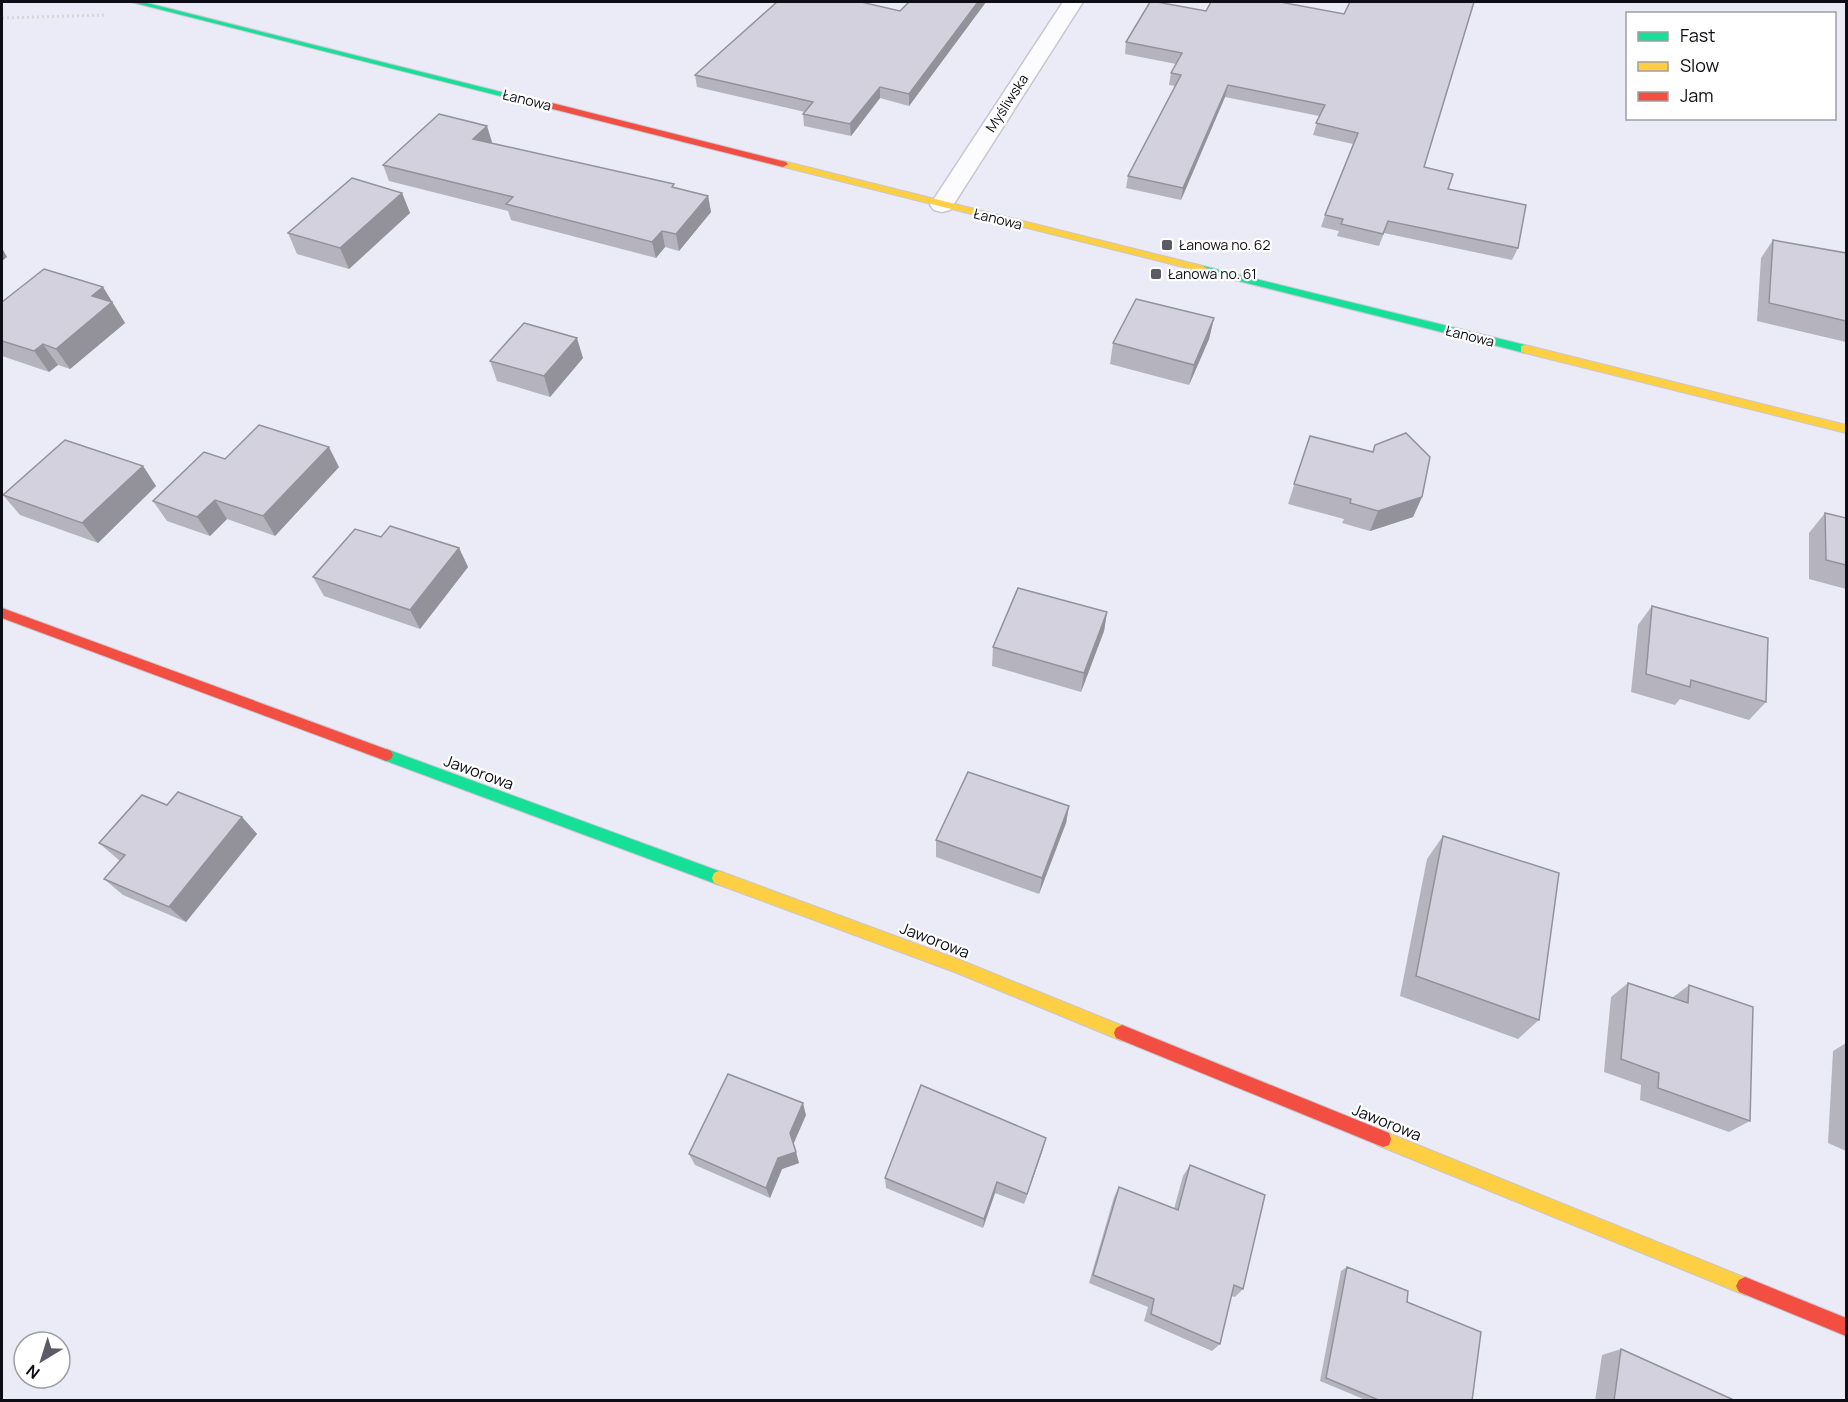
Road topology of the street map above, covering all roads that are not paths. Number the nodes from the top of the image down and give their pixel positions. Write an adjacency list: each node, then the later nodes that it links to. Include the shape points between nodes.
1 (135, 2): 3 (street, Łanowa)
2 (1073, 2): 3 (street, Myśliwska)
3 (942, 205): 4 (street, Łanowa)
4 (1846, 429)
5 (2, 613): 6 (street, Jaworowa, via 960,967)
6 (1846, 1327)

